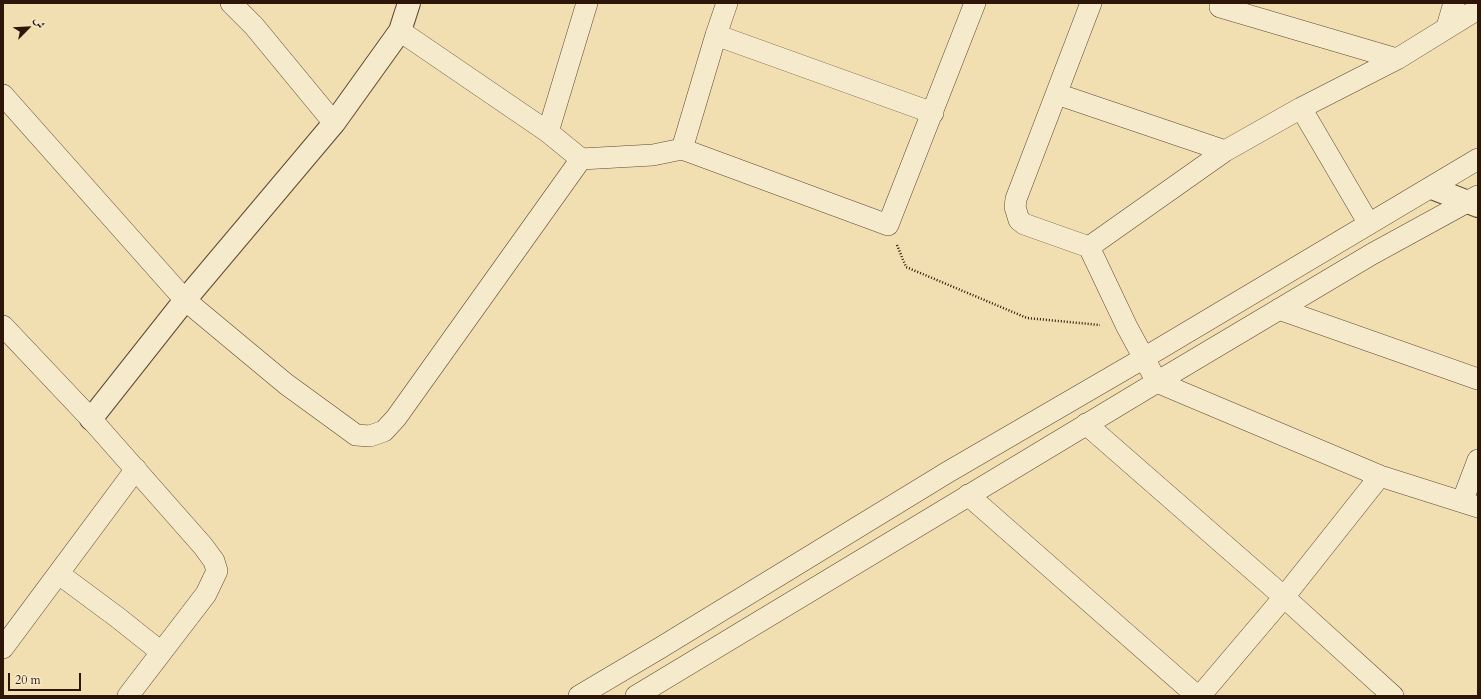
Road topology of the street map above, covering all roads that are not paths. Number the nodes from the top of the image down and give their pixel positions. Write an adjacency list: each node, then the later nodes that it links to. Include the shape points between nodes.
1 (231, 3): 18 (street, via 254,26)
2 (409, 3): 11 (street)
3 (587, 3): 19 (street)
4 (727, 3): 12 (street)
5 (975, 3): 17 (street)
6 (1091, 3): 14 (street)
7 (1454, 3): 10 (street)
8 (1216, 4): 13 (street)
9 (1478, 9): 10 (street)
10 (1447, 28): 13 (street)
11 (400, 31): 18 (street); 19 (street)
12 (716, 35): 17 (street); 20 (street)
13 (1396, 59): 16 (street)
14 (1057, 94): 21 (street); 27 (street, via 1015,206 1019,220 1024,224)
15 (3, 95): 28 (street)
16 (1301, 108): 21 (street); 26 (street)
17 (932, 113): 20 (street, via 888,225)
18 (334, 123): 28 (street)
19 (548, 132): 22 (street)
20 (682, 149): 22 (street, via 653,155)
21 (1226, 151): 27 (street)
22 (581, 159): 28 (street, via 396,418 384,431 370,436 356,435 286,384)
23 (1478, 159): 24 (street)
24 (1432, 188): 25 (street); 26 (street)
25 (1475, 201): 29 (street, via 1372,254)
26 (1369, 224): 31 (street)
27 (1089, 247): 31 (street, via 1126,327)
28 (185, 300): 34 (street)
29 (1279, 309): 32 (street); 33 (street)
30 (3, 326): 34 (street)
31 (1144, 358): 33 (street); 46 (street, via 948,472)
32 (1478, 379)
33 (1157, 382): 35 (street); 38 (street)
34 (91, 419): 37 (street)
35 (1086, 424): 39 (street); 42 (street)
36 (1478, 460): 40 (street)
37 (136, 469): 41 (street); 44 (street, via 203,546 214,561 217,571 206,594)
38 (1380, 476): 40 (street); 42 (street)
39 (968, 495): 47 (street); 48 (street)
40 (1470, 505)
41 (59, 574): 43 (street); 44 (street)
42 (1284, 597): 49 (street); 50 (street)
43 (3, 648)
44 (161, 652): 45 (street)
45 (128, 696)
46 (578, 696)
47 (636, 696)
48 (1197, 696)
49 (1200, 696)
50 (1393, 696)

